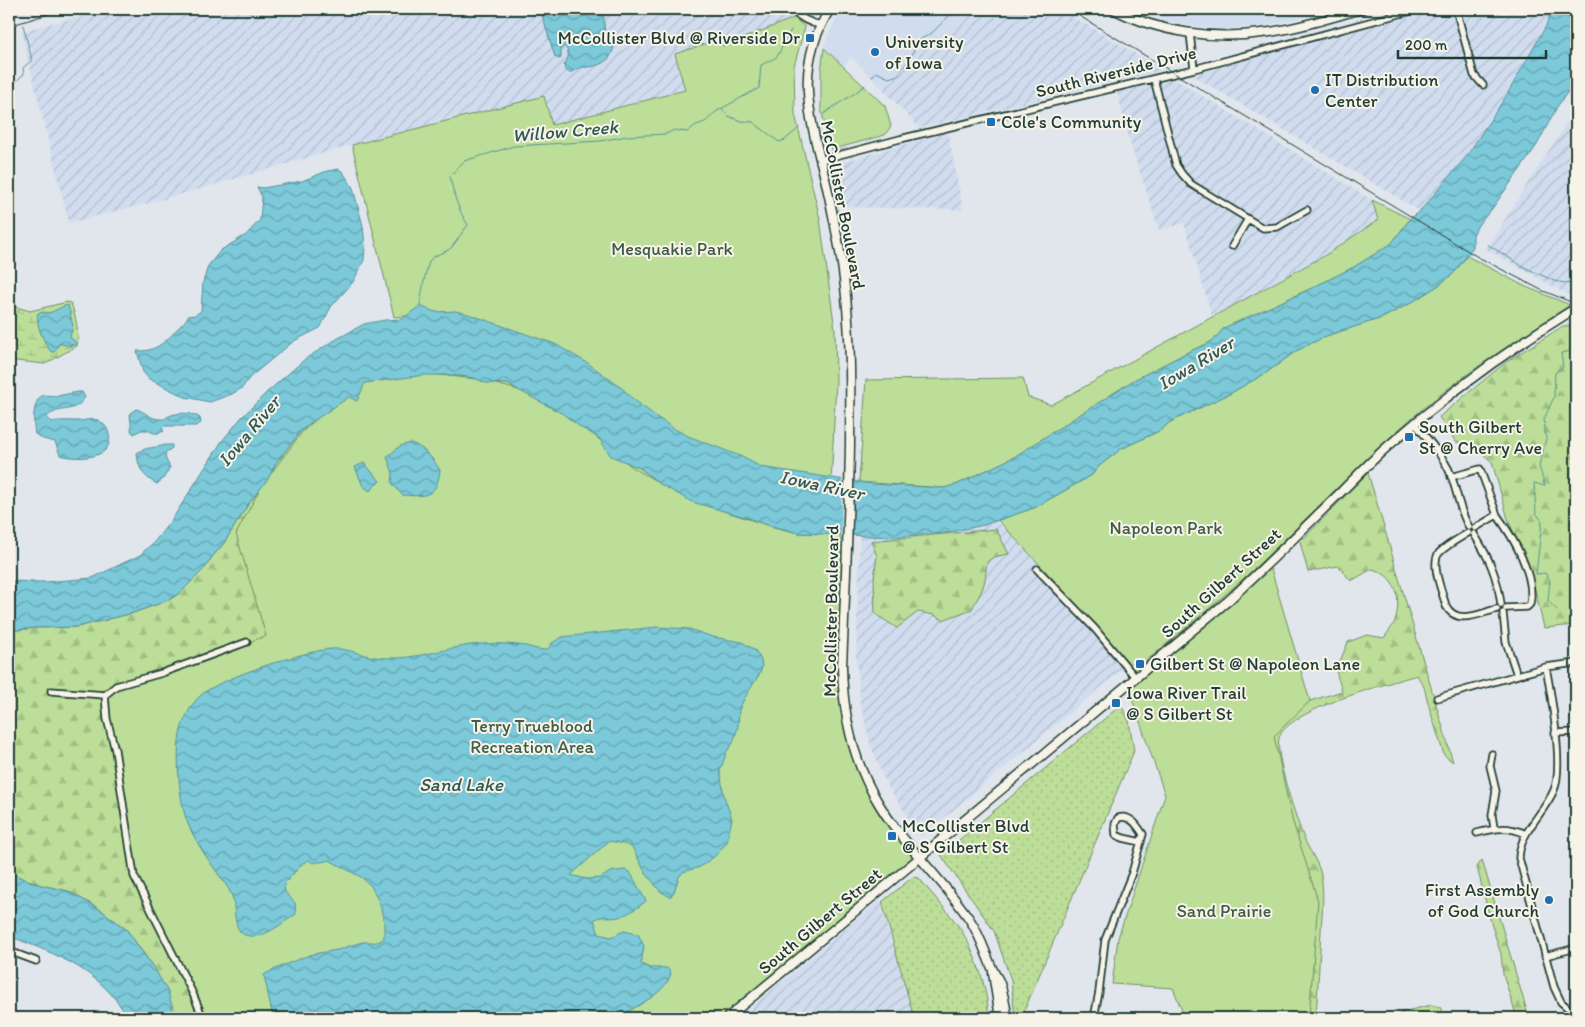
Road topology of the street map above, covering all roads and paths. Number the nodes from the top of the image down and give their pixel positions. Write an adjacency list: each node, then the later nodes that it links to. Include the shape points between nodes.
1 (791, 9): 7 (street, via 806,21)
2 (830, 9): 7 (main road, McCollister Boulevard)
3 (1113, 9): 8 (main road, via 1146,23)
4 (1362, 9): 8 (main road, via 1261,34)
5 (1418, 9): 9 (street, South Riverside Drive)
6 (1456, 9): 11 (street, via 1474,74)
7 (821, 25): 12 (main road, McCollister Boulevard, via 811,56 807,90)
8 (1190, 33): 9 (street)
9 (1194, 69): 10 (street, South Riverside Drive)
10 (1154, 79): 12 (street, South Riverside Drive); 14 (street, via 1176,165 1182,174 1193,186)
11 (1483, 86)
12 (820, 160): 38 (main road, McCollister Boulevard, via 845,282 850,363 844,706 851,741 863,774 880,806)
13 (1307, 210): 14 (street, via 1272,228 1263,228)
14 (1248, 219): 15 (street)
15 (1232, 246)
16 (1576, 308): 17 (main road, South Gilbert Street, via 1488,366)
17 (1415, 424): 18 (street, via 1437,450); 27 (main road, South Gilbert Street, via 1386,447 1250,581)
18 (1451, 477): 19 (street, via 1480,469); 20 (street, via 1463,517)
19 (1497, 515): 20 (street); 22 (street, via 1524,561 1531,600 1528,607)
20 (1472, 531): 22 (street, via 1493,567); 22 (street, via 1448,546 1437,558 1435,566 1446,606 1456,617 1465,618)
21 (1037, 569): 27 (street, via 1095,629)
22 (1502, 608): 26 (street, via 1506,642)
23 (247, 642): 29 (street, via 116,686)
24 (1576, 663): 25 (street)
25 (1546, 667): 26 (street); 32 (street)
26 (1517, 675): 30 (street)
27 (1136, 678): 38 (main road, South Gilbert Street)
28 (51, 691): 29 (street)
29 (105, 694): 46 (street, via 134,876)
30 (1437, 698)
31 (1576, 732): 32 (street)
32 (1555, 733): 36 (street, via 1557,782)
33 (1492, 754): 34 (street, via 1490,766 1496,791 1492,815)
34 (1494, 828): 35 (street); 36 (street, via 1508,828)
35 (1477, 833)
36 (1526, 834): 41 (street, via 1520,846 1519,865)
37 (1141, 842): 37 (street, via 1144,834 1138,826 1129,818 1118,818 1116,835); 45 (street, via 1105,940)
38 (920, 858): 43 (main road, McCollister Boulevard, via 971,921); 47 (main road, South Gilbert Street)
39 (1576, 948): 41 (street)
40 (9, 951): 42 (street)
41 (1545, 956): 44 (street, via 1557,995)
42 (36, 961)
43 (992, 968): 48 (main road, McCollister Boulevard); 49 (main road, McCollister Boulevard, via 1000,982)
44 (1576, 1015)
45 (1094, 1017): 50 (street)
46 (202, 1018)
47 (726, 1018)
48 (1000, 1018)
49 (1008, 1018)
50 (1119, 1018)

